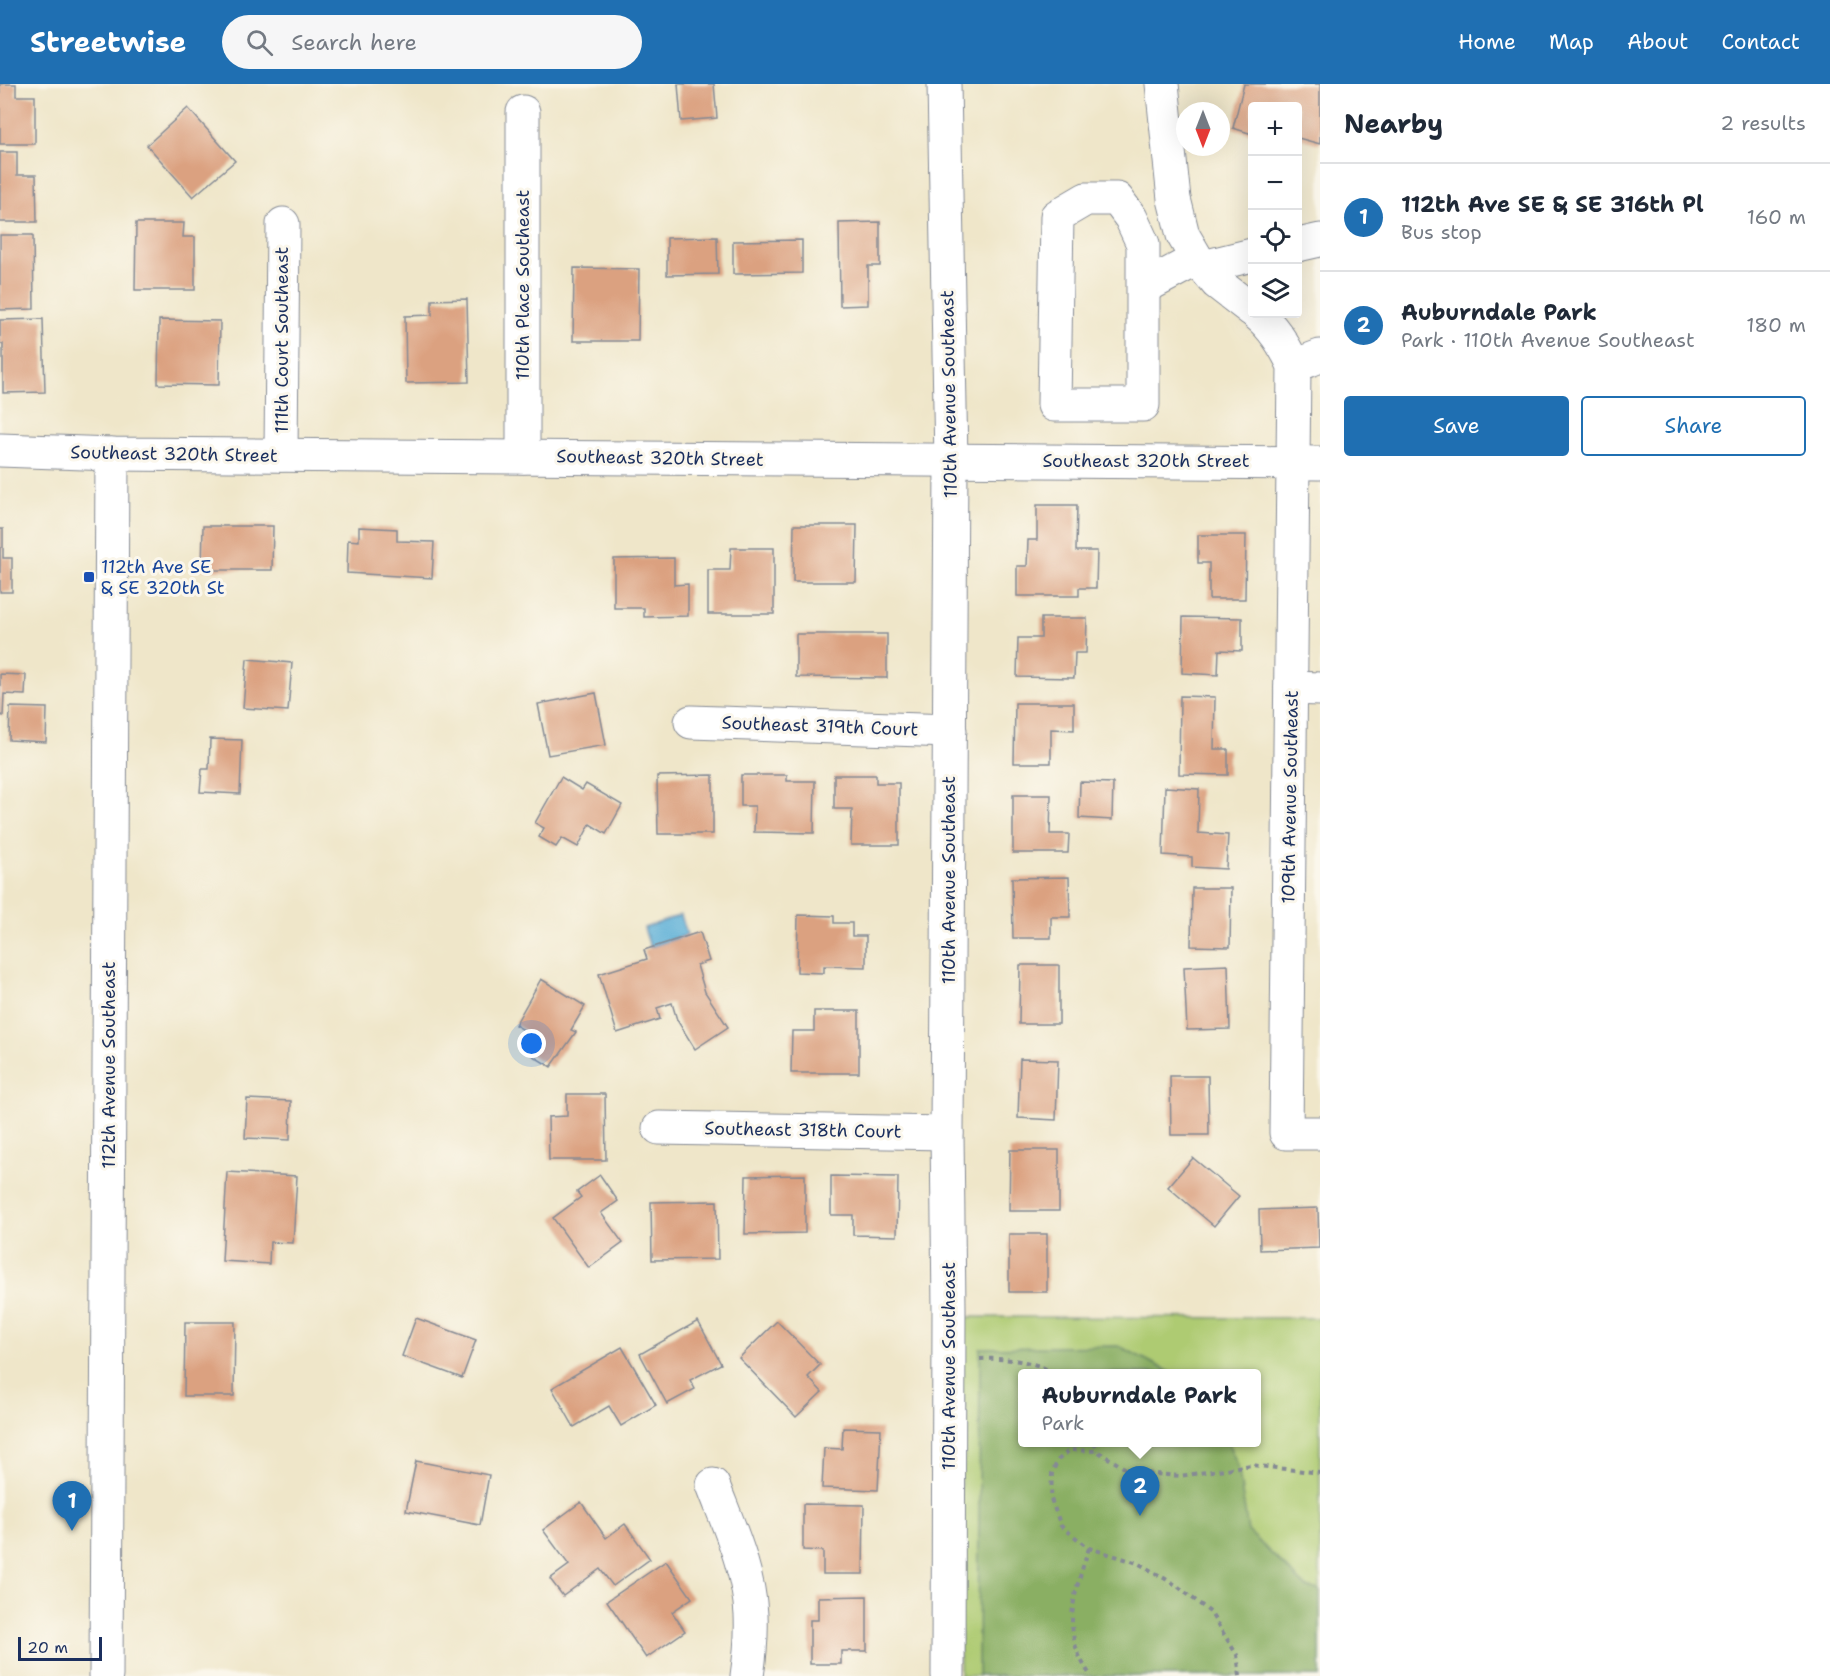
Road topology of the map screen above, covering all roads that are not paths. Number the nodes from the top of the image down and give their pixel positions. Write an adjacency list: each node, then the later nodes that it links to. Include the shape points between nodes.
1 (944, 84): 17 (street, 110th Avenue Southeast)
2 (1162, 84): 8 (street, via 1174,199 1183,235)
3 (523, 112): 16 (street, 110th Place Southeast)
4 (283, 224): 15 (street, 111th Court Southeast)
5 (1320, 240): 6 (street)
6 (1302, 244)
7 (1248, 256): 8 (street)
8 (1200, 263): 9 (street); 10 (street)
9 (1143, 288): 9 (street, via 1143,405 1054,405 1057,216 1086,200 1117,200 1143,244)
10 (1248, 307)
11 (1262, 318): 12 (street, via 1287,351)
12 (1307, 361): 18 (street, 109th Avenue Southeast)
13 (0, 450): 14 (street, Southeast 320th Street)
14 (112, 454): 15 (street, Southeast 320th Street); 26 (street, 112th Avenue Southeast)
15 (281, 455): 16 (street, Southeast 320th Street)
16 (523, 457): 17 (street, Southeast 320th Street)
17 (951, 461): 18 (street, Southeast 320th Street); 21 (street, 110th Avenue Southeast)
18 (1307, 462): 19 (street, 109th Avenue Southeast)
19 (1305, 688): 24 (street, 109th Avenue Southeast, via 1286,1133)
20 (691, 722): 21 (street, Southeast 319th Court)
21 (950, 731): 23 (street, 110th Avenue Southeast)
22 (659, 1128): 23 (street, Southeast 318th Court)
23 (947, 1133): 28 (street, 110th Avenue Southeast)
24 (1320, 1133)
25 (713, 1485): 27 (street, via 747,1582 752,1648)
26 (106, 1676)
27 (747, 1676)
28 (948, 1676)

